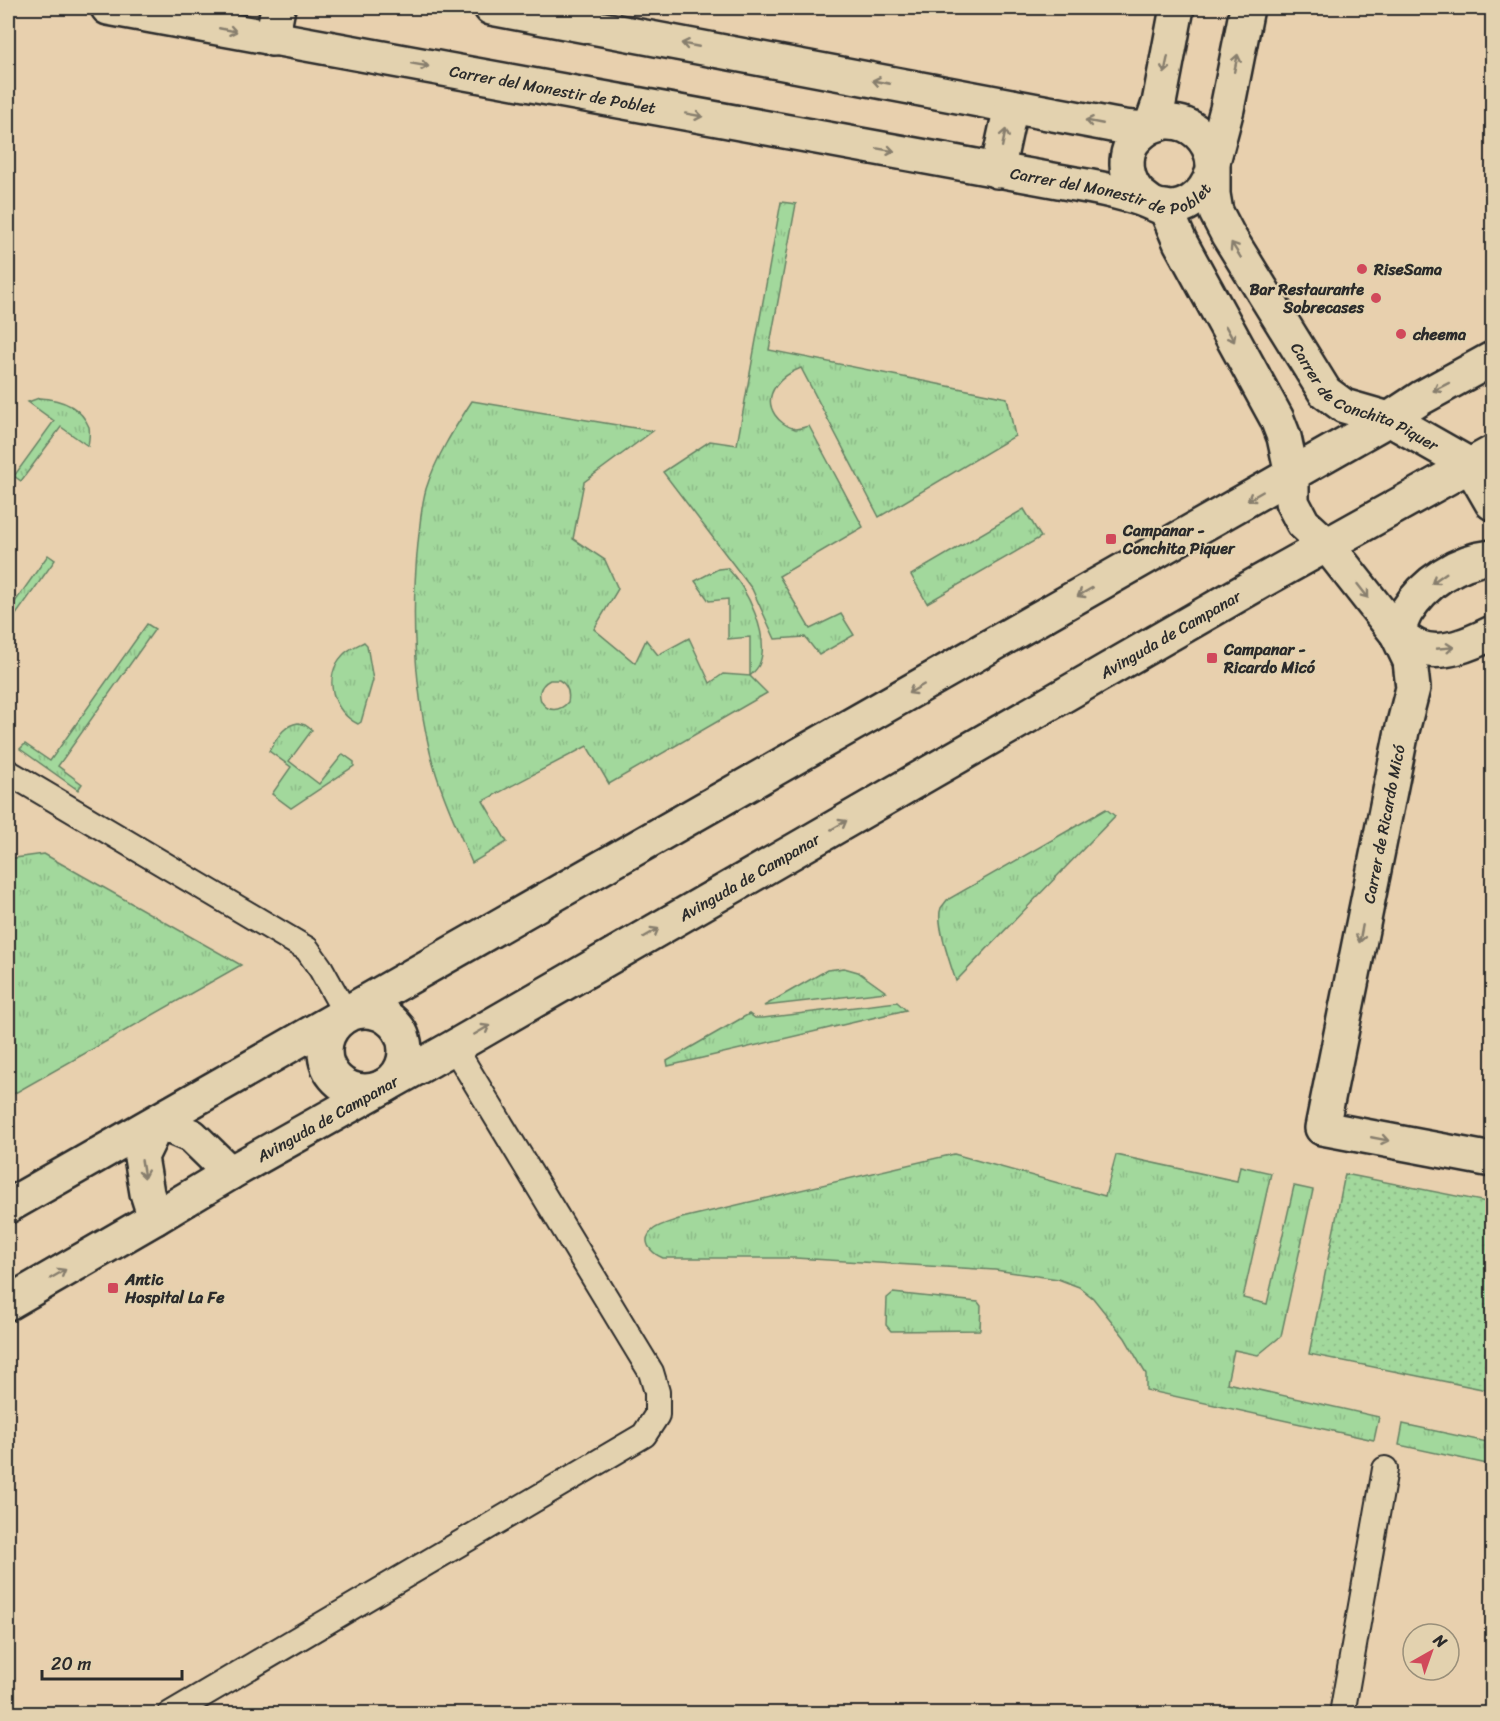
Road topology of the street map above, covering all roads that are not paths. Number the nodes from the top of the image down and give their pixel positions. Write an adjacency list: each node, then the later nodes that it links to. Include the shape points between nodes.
1 (108, 8): 5 (street, Carrer del Monestir de Poblet, one-way to 5)
2 (491, 8): 6 (street, Carrer del Monestir de Poblet, one-way to 2)
3 (1177, 8): 7 (street, one-way to 7, via 1159,103)
4 (1247, 8): 8 (street, Carrer de Conchita Piquer, one-way to 4)
5 (275, 23): 9 (street, Carrer del Monestir de Poblet, one-way to 9)
6 (1011, 106): 7 (street, Carrer del Monestir de Poblet, one-way to 6, via 1112,125); 9 (street, Carrer del Monestir de Poblet, one-way to 6)
7 (1149, 127): 8 (street, Carrer del Monestir de Poblet, via 1167,122 1190,127 1208,145); 10 (street, via 1131,146 1127,168 1135,190)
8 (1213, 168): 10 (street, Carrer del Monestir de Poblet, via 1205,189 1188,204); 12 (street, Carrer de Conchita Piquer, one-way to 8, via 1344,406 1325,392 1227,236 1216,212)
9 (997, 171): 10 (street, Carrer del Monestir de Poblet, via 1111,191)
10 (1156, 204): 14 (street, one-way to 14, via 1277,419)
11 (1492, 359): 12 (street, one-way to 12)
12 (1389, 419): 13 (street, Carrer de Conchita Piquer); 14 (street)
13 (1481, 459): 15 (street); 16 (street, Avinguda de Campanar)
14 (1292, 474): 16 (street, via 1292,502 1303,523); 21 (street, one-way to 21)
15 (1492, 503)
16 (1327, 545): 19 (street, Carrer de Ricardo Micó, one-way to 19); 22 (street, Avinguda de Campanar, one-way to 16)
17 (1492, 557): 19 (street, one-way to 19, via 1477,559 1435,580 1405,614)
18 (1492, 633): 19 (street, one-way to 18, via 1420,648 1440,650 1469,645)
19 (1397, 634): 25 (street, Carrer de Ricardo Micó, one-way to 25, via 1410,661 1413,688 1322,1128)
20 (8, 772): 21 (lane, via 307,949)
21 (346, 1014): 23 (street, via 360,1011 386,1017 403,1038 402,1065); 23 (street, via 329,1033 326,1057 330,1070 348,1087 373,1090); 24 (street)
22 (454, 1047): 23 (street, Avinguda de Campanar); 31 (lane, via 651,1372 657,1392 657,1415 644,1435)
23 (385, 1086): 26 (street, Avinguda de Campanar)
24 (158, 1122): 26 (street, via 192,1136); 27 (street); 28 (street, one-way to 28, via 141,1157)
25 (1492, 1160)
26 (230, 1173): 28 (street, Avinguda de Campanar)
27 (8, 1206)
28 (155, 1218): 29 (street, Avinguda de Campanar, one-way to 28)
29 (8, 1303)
30 (1385, 1469): 32 (lane)
31 (170, 1713)
32 (1342, 1713)

